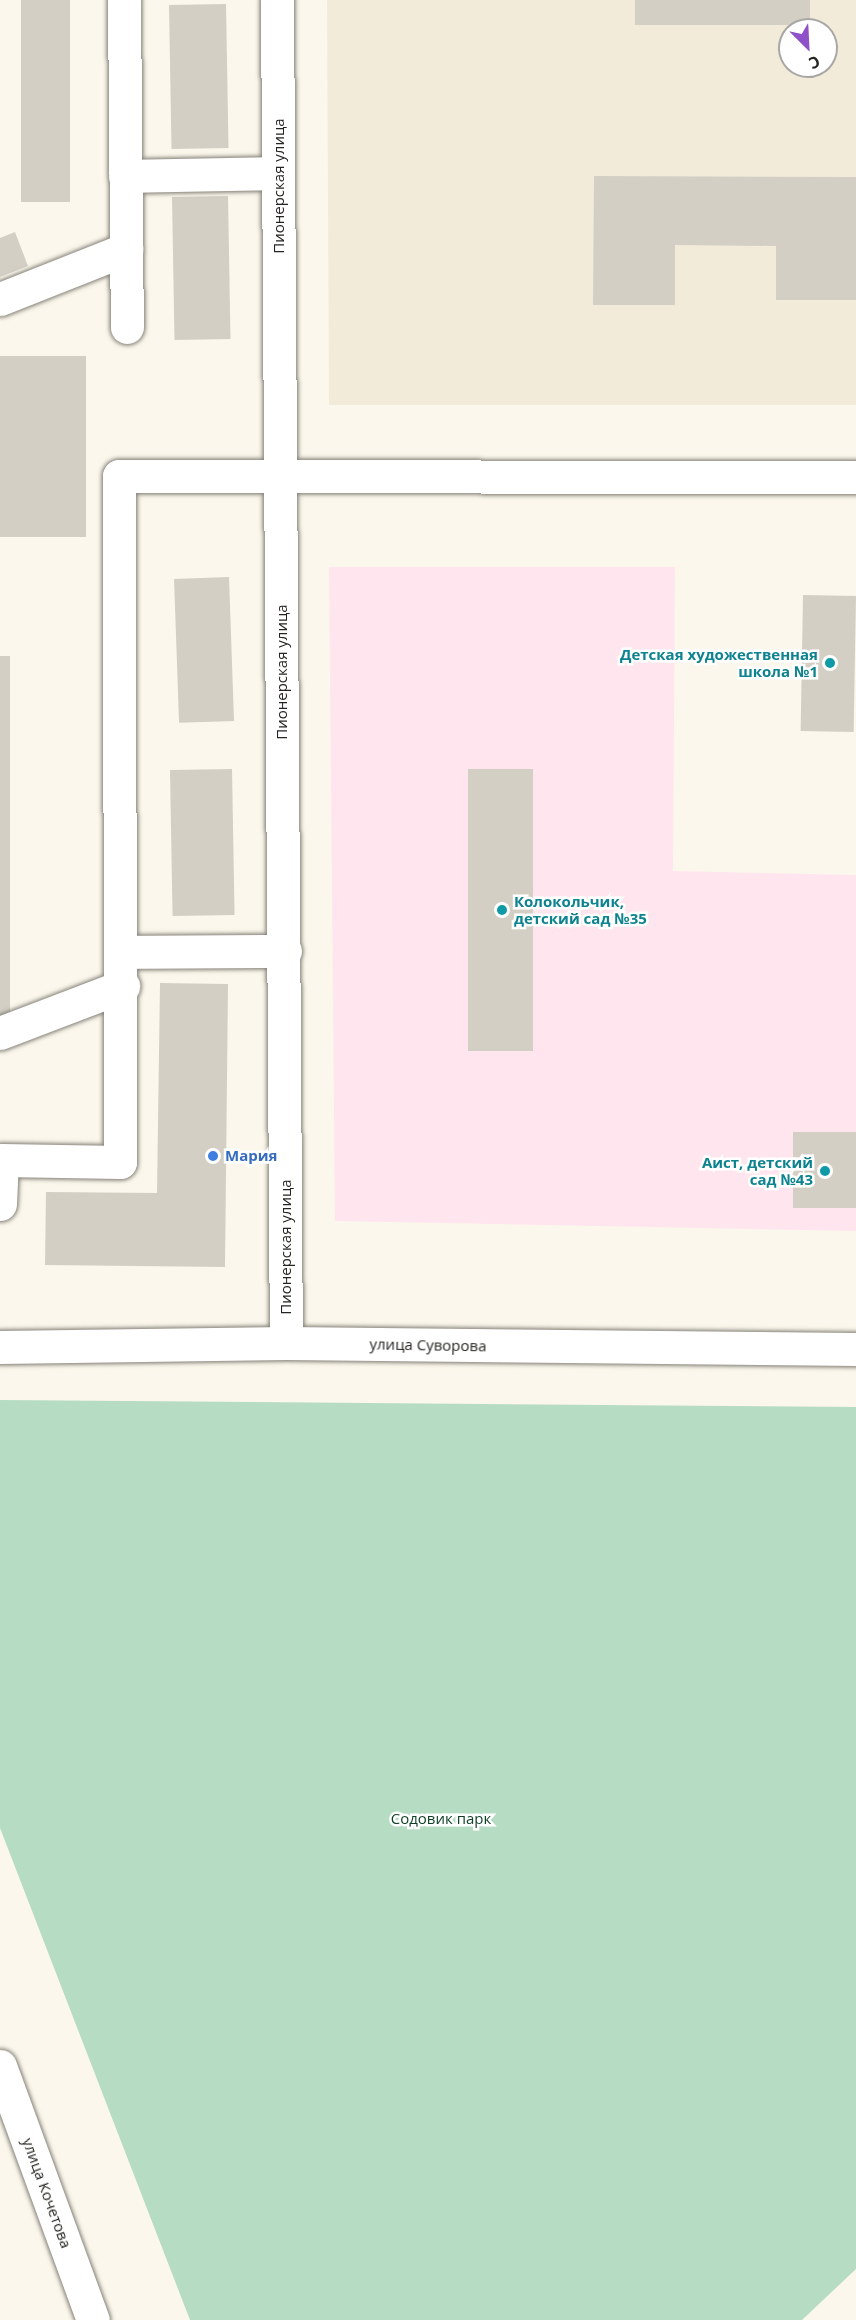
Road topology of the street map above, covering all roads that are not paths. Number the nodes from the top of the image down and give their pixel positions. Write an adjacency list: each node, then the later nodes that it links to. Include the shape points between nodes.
1 (124, 0): 4 (street)
2 (277, 0): 3 (street, Пионерская улица)
3 (278, 173): 4 (street); 8 (street, Пионерская улица)
4 (126, 176): 5 (street)
5 (126, 249): 6 (street); 7 (street)
6 (0, 299)
7 (127, 327)
8 (281, 474): 9 (street); 10 (street, Пионерская улица); 11 (street, via 119,476)
9 (856, 477)
10 (285, 951): 11 (street); 15 (street, Пионерская улица)
11 (124, 952): 12 (street)
12 (123, 986): 13 (street); 14 (street, via 120,1162 2,1160)
13 (0, 1033)
14 (0, 1204)
15 (286, 1343): 16 (street, улица Суворова); 17 (street, улица Суворова)
16 (0, 1347)
17 (856, 1349)
18 (0, 2066): 19 (street, улица Кочетова)
19 (6, 2098): 20 (street, улица Кочетова)
20 (93, 2320)

